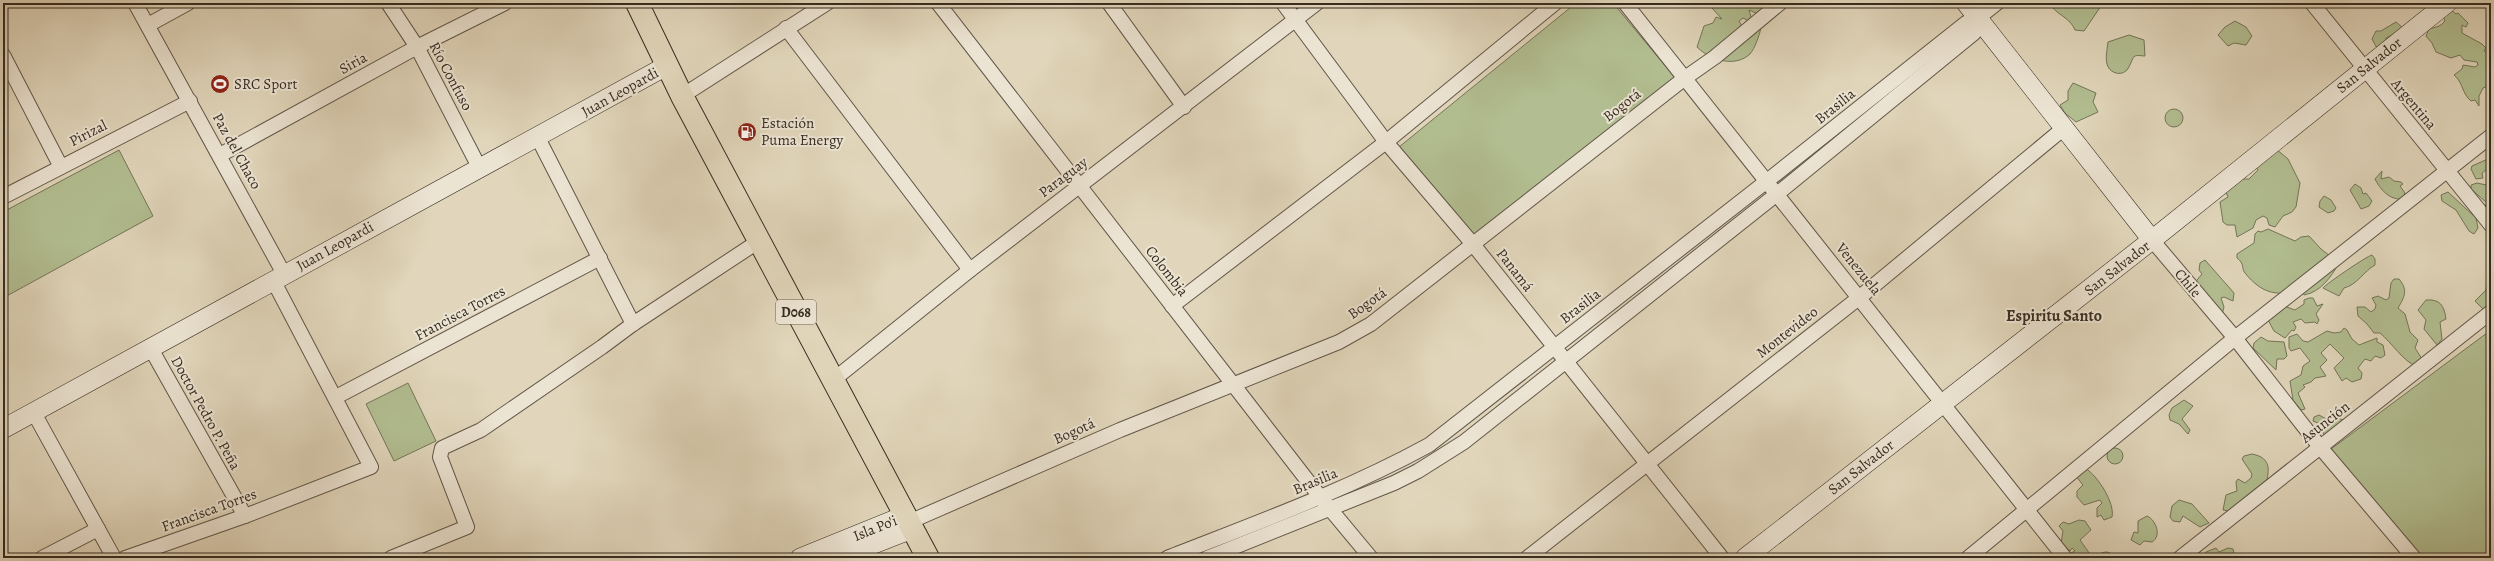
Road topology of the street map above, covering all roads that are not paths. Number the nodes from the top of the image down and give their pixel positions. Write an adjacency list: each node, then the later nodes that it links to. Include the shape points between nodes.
1 (135, 3): 20 (street, Paz del Chaco)
2 (188, 3): 20 (street)
3 (388, 3): 22 (street, Río Confuso)
4 (505, 3): 22 (street, Siria)
5 (637, 3): 25 (main road, D068)
6 (827, 3): 21 (street)
7 (938, 3): 42 (street, Colombia)
8 (1109, 3): 31 (street)
9 (1283, 3): 19 (street, Panamá)
10 (1317, 3): 19 (street, Paraguay)
11 (1555, 3): 36 (street)
12 (1625, 3): 27 (street, Venezuela)
13 (1780, 3): 27 (street, Bogotá, via 1715,57)
14 (1966, 3): 18 (street, Chile)
15 (1998, 3): 18 (street, Brasilia)
16 (2312, 3): 26 (street, Argentina)
17 (2447, 3): 26 (street, San Salvador)
18 (1978, 18): 24 (street, Brasilia, via 1966,23); 33 (street, Chile)
19 (1295, 19): 31 (street, Paraguay); 36 (street, Panamá)
20 (148, 25): 30 (street, Paz del Chaco)
21 (786, 28): 28 (street); 51 (street)
22 (417, 47): 37 (street, Siria); 39 (street, Río Confuso)
23 (3, 55): 38 (street)
24 (1934, 57): 29 (street, Brasilia); 32 (street, Brasilia)
25 (668, 65): 28 (main road, D068); 35 (street, Juan Leopardi)
26 (2364, 70): 40 (street, Argentina); 46 (street, San Salvador)
27 (1684, 78): 41 (street, Venezuela); 48 (street, Bogotá)
28 (682, 96): 47 (main road, D068)
29 (1873, 97): 32 (street); 41 (street, Brasilia)
30 (190, 101): 37 (street, Paz del Chaco); 38 (street, Pirizal)
31 (1184, 107): 42 (street, Paraguay)
32 (1882, 108): 43 (street, Brasilia)
33 (2064, 128): 46 (street, Chile); 54 (street, Montevideo)
34 (2491, 136): 40 (street)
35 (538, 138): 39 (street, Juan Leopardi); 49 (street)
36 (1386, 142): 48 (street, Panamá); 55 (street)
37 (220, 156): 53 (street, Paz del Chaco)
38 (61, 167): 44 (street, Pirizal)
39 (479, 167): 53 (street, Juan Leopardi)
40 (2447, 171): 45 (street, Argentina); 58 (street)
41 (1767, 181): 43 (street, Venezuela); 50 (street, Brasilia)
42 (1078, 186): 51 (street, Paraguay); 55 (street, Colombia)
43 (1777, 194): 52 (street, Brasilia); 54 (street, Venezuela)
44 (3, 197)
45 (2491, 225)
46 (2152, 240): 58 (street, Chile); 65 (street, San Salvador)
47 (759, 241): 57 (street); 62 (main road, D068)
48 (1472, 243): 60 (street, Panamá); 63 (street, Bogotá, via 1371,324 1339,342)
49 (600, 258): 57 (street); 64 (street, Francisca Torres)
50 (1665, 261): 52 (street); 60 (street, Brasilia)
51 (970, 270): 62 (street, Paraguay)
52 (1676, 275): 61 (street, Brasilia)
53 (279, 277): 59 (street, Juan Leopardi); 64 (street, Paz del Chaco)
54 (1860, 297): 65 (street, Venezuela); 69 (street, Montevideo)
55 (1172, 306): 63 (street, Colombia)
56 (2491, 312): 68 (street, Asunción)
57 (633, 324): 83 (street, via 481,430 441,450 440,457 467,527)
58 (2235, 338): 68 (street, Chile); 73 (street)
59 (150, 347): 66 (street, Juan Leopardi); 74 (street, Doctor Pedro P. Peña)
60 (1554, 348): 61 (street, Panamá); 71 (street, Brasilia, via 1429,445)
61 (1566, 363): 69 (street, Panamá); 72 (street, Brasilia, via 1464,442 1418,471)
62 (832, 381): 75 (main road, D068)
63 (1234, 384): 71 (street, Colombia); 75 (street, Bogotá, via 1120,430)
64 (336, 397): 70 (street, Paz del Chaco)
65 (1943, 402): 73 (street, Venezuela); 92 (street, San Salvador)
66 (34, 413): 67 (street, Juan Leopardi); 76 (street)
67 (3, 429)
68 (2320, 447): 79 (street, Chile); 95 (street, Asunción)
69 (1645, 463): 90 (street, Montevideo); 91 (street, Panamá)
70 (371, 467): 74 (street, Francisca Torres)
71 (1321, 498): 72 (street, Colombia); 77 (street, Brasilia)
72 (1331, 509): 78 (street, Brasilia); 89 (street, Colombia)
73 (2027, 510): 93 (street); 94 (street, Venezuela)
74 (244, 516): 82 (street, Francisca Torres)
75 (909, 522): 84 (street, Isla Po'i); 85 (street, Isla Po'i); 86 (main road, D068)
76 (98, 529): 80 (street); 81 (street)
77 (1225, 535): 78 (street); 87 (street, Brasilia)
78 (1230, 549): 88 (street, Brasilia)
79 (2408, 556)
80 (42, 558)
81 (114, 558)
82 (125, 558)
83 (391, 558)
84 (800, 558)
85 (838, 558)
86 (928, 558)
87 (1167, 558)
88 (1207, 558)
89 (1371, 558)
90 (1527, 558)
91 (1722, 558)
92 (1745, 558)
93 (1968, 558)
94 (2065, 558)
95 (2180, 558)

